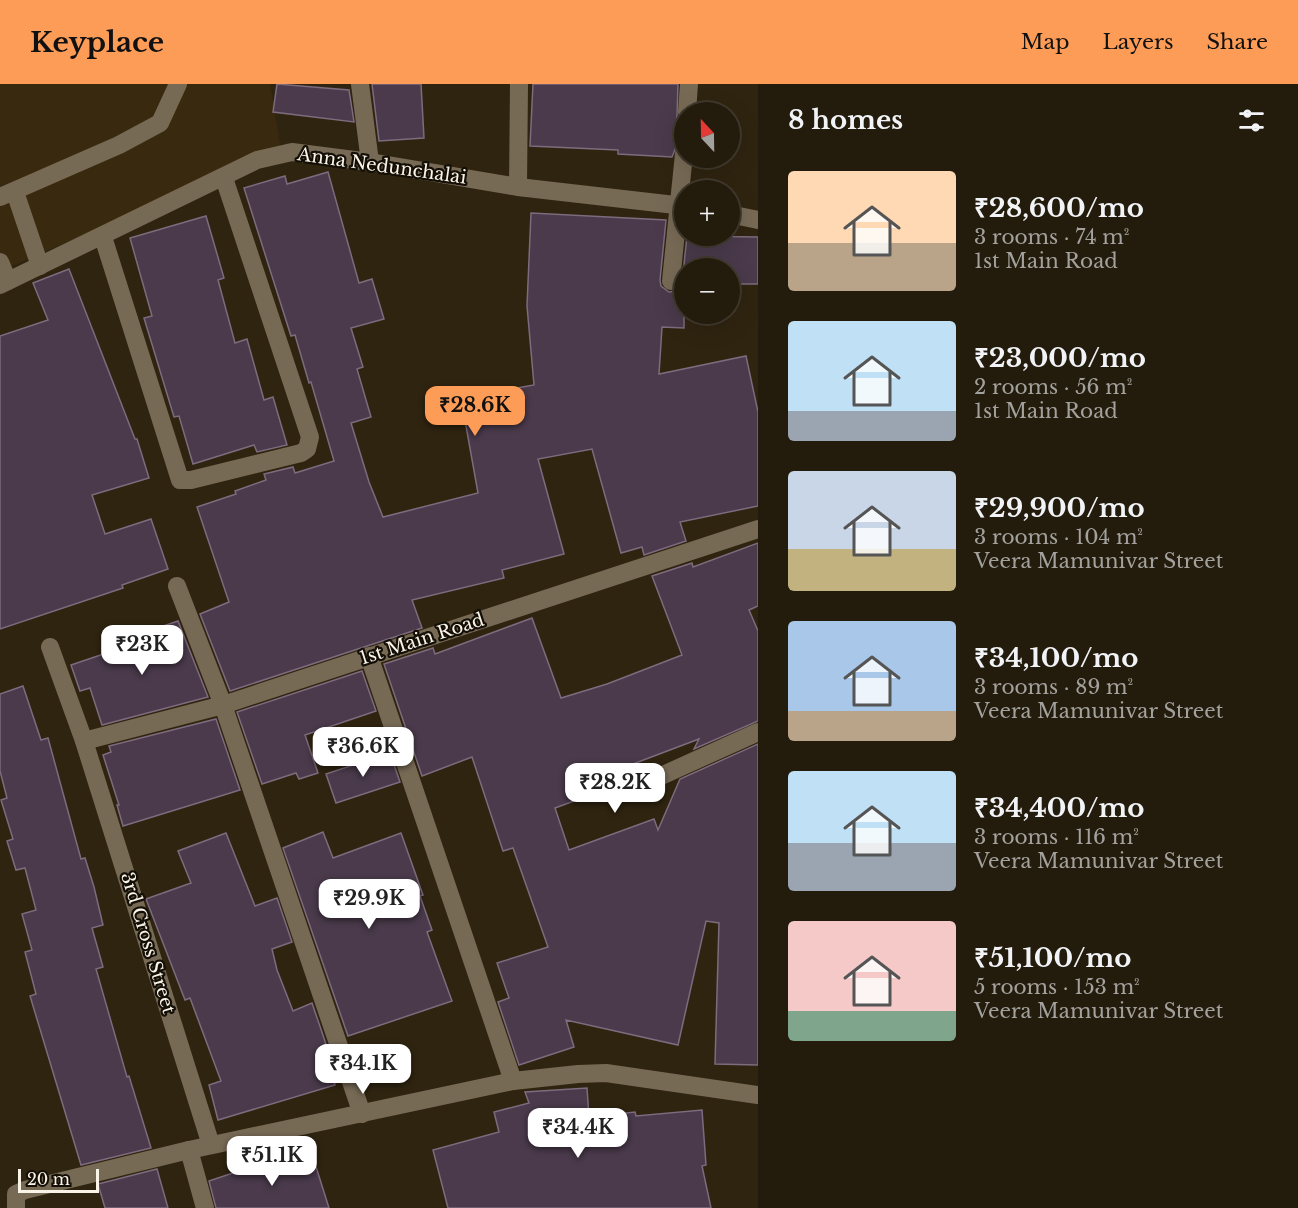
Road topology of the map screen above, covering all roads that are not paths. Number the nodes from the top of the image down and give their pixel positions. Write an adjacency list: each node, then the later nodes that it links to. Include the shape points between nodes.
1 (178, 84): 9 (street, via 160,123)
2 (360, 84): 6 (street)
3 (519, 84): 8 (street)
4 (689, 84): 5 (street)
5 (688, 102)
6 (369, 162): 7 (street, Anna Nedunchalai, via 292,152 257,160); 8 (street, Anna Nedunchalai)
7 (224, 178): 13 (street, Anna Nedunchalai); 13 (street, via 310,437 307,449 301,453 180,480)
8 (518, 187): 10 (street, Anna Nedunchalai)
9 (7, 195): 16 (street)
10 (674, 205)
11 (740, 216): 12 (street)
12 (758, 220)
13 (103, 237): 16 (street, Anna Nedunchalai)
14 (676, 246): 17 (street)
15 (0, 262): 18 (street)
16 (40, 266): 18 (street, Anna Nedunchalai)
17 (671, 281)
18 (4, 283)
19 (758, 529): 22 (street, 1st Main Road)
20 (177, 586): 23 (street)
21 (50, 647): 25 (street, 3rd Cross Street)
22 (369, 656): 23 (street, 1st Main Road); 27 (street)
23 (223, 705): 25 (street, 1st Main Road); 29 (street)
24 (758, 732): 26 (street)
25 (84, 741): 30 (street, 3rd Cross Street)
26 (630, 790)
27 (513, 1081): 28 (street, via 606,1073); 29 (street)
28 (758, 1095)
29 (362, 1114): 30 (street)
30 (211, 1145): 31 (street)
31 (189, 1150): 32 (street, via 20,1191 15,1198); 33 (street)
32 (16, 1208)
33 (205, 1208)

